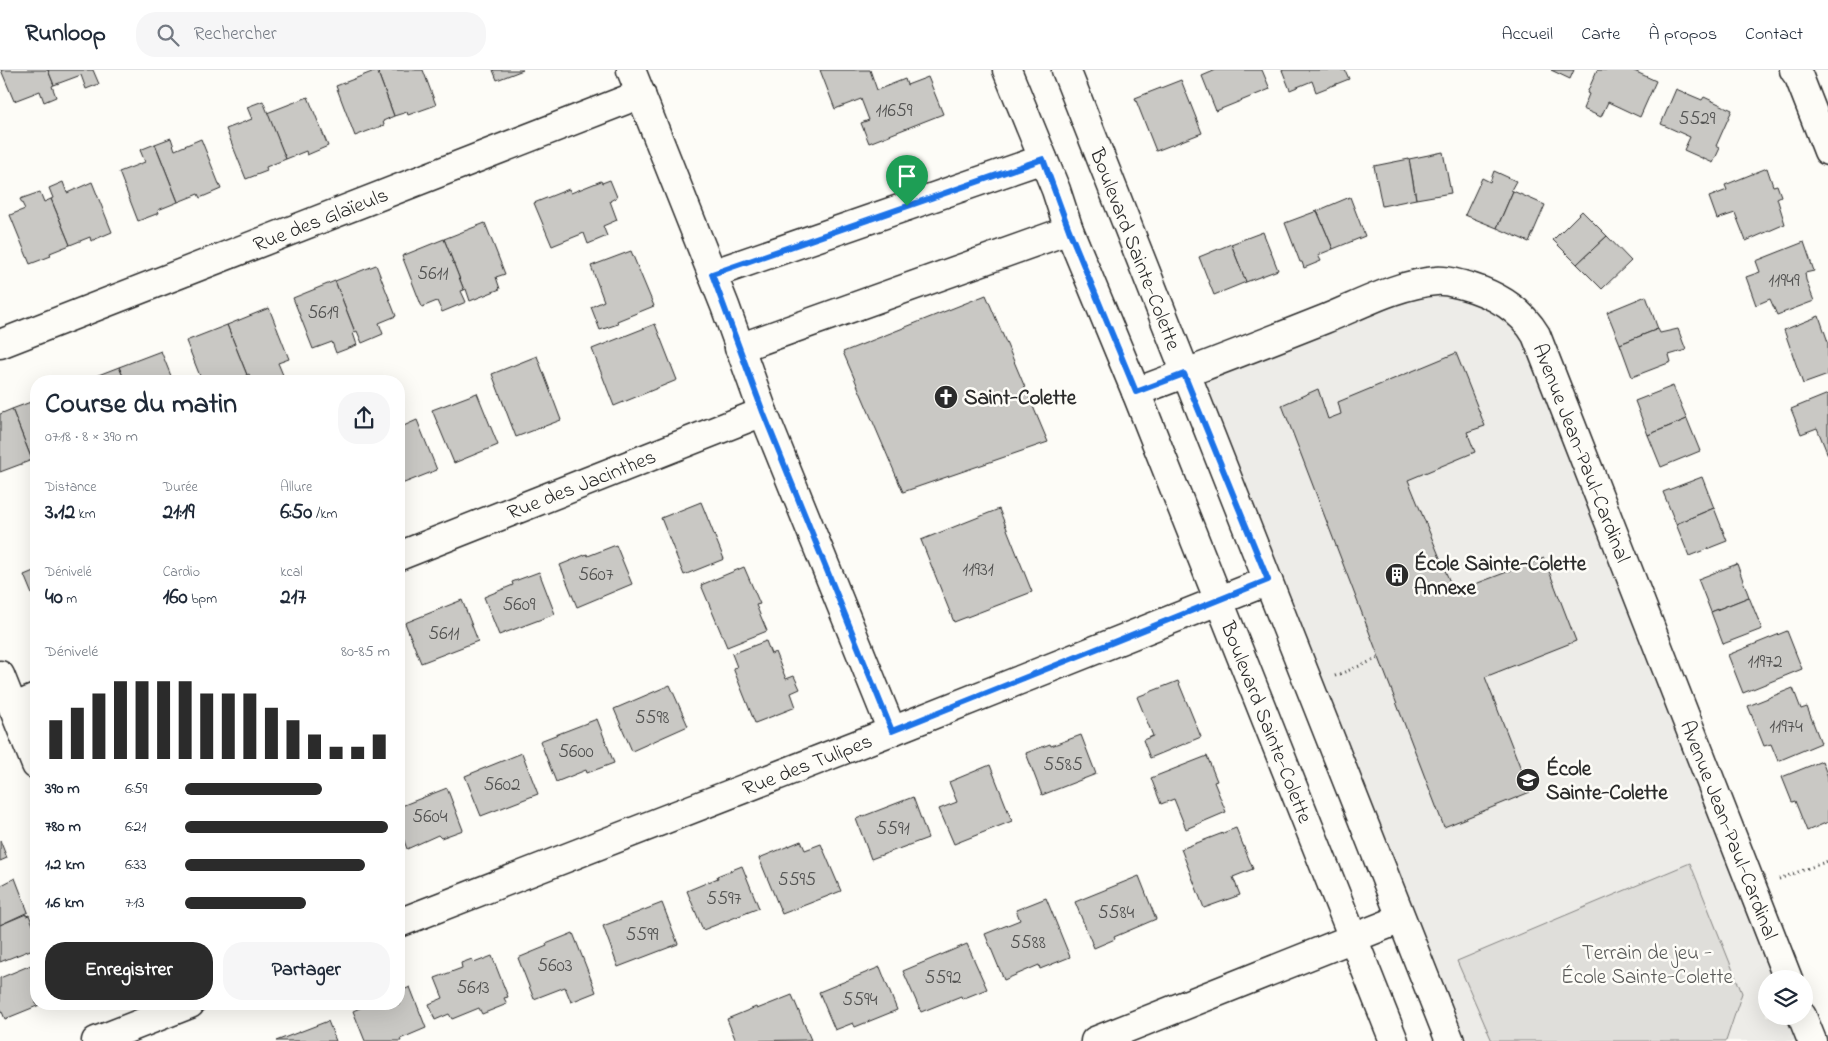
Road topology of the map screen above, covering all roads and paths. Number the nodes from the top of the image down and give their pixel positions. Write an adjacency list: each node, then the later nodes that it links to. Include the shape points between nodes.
1 (1066, 70): 11 (street, Boulevard Sainte-Colette)
2 (1794, 70): 5 (street)
3 (1014, 72): 6 (street, Boulevard Sainte-Colette)
4 (636, 82): 8 (street); 9 (street, Rue des Glaïeuls)
5 (1828, 151)
6 (1043, 159): 7 (street, Boulevard Sainte-Colette); 8 (street)
7 (1069, 230): 10 (street); 12 (street, Boulevard Sainte-Colette)
8 (712, 274): 10 (street)
9 (0, 344)
10 (739, 348): 13 (street)
11 (1184, 374): 12 (street, Avenue Jean-Paul-Cardinal); 15 (street, Boulevard Sainte-Colette); 28 (street, Avenue Jean-Paul-Cardinal, via 1403,287 1427,282 1478,289 1503,301 1522,316 1536,335)
12 (1136, 392): 16 (street, Boulevard Sainte-Colette)
13 (763, 412): 14 (street, Rue des Jacinthes); 21 (street)
14 (405, 554)
15 (1268, 580): 16 (street, Rue des Tulipes); 25 (street, Boulevard Sainte-Colette)
16 (1219, 601): 21 (street, Rue des Tulipes); 27 (street, Boulevard Sainte-Colette)
17 (1379, 658): 19 (path)
18 (0, 675): 20 (street)
19 (1335, 676)
20 (24, 703): 22 (street)
21 (892, 731): 26 (street, Rue des Tulipes)
22 (30, 734)
23 (1828, 861): 24 (path)
24 (1774, 881)
25 (1401, 919): 27 (street); 35 (street, Boulevard Sainte-Colette)
26 (405, 920)
27 (1352, 939): 33 (street); 34 (street, Boulevard Sainte-Colette)
28 (1784, 970)
29 (155, 1010): 30 (street)
30 (138, 1013): 32 (street)
31 (1806, 1025): 36 (street)
32 (96, 1041)
33 (1095, 1041)
34 (1394, 1041)
35 (1450, 1041)
36 (1812, 1041)

